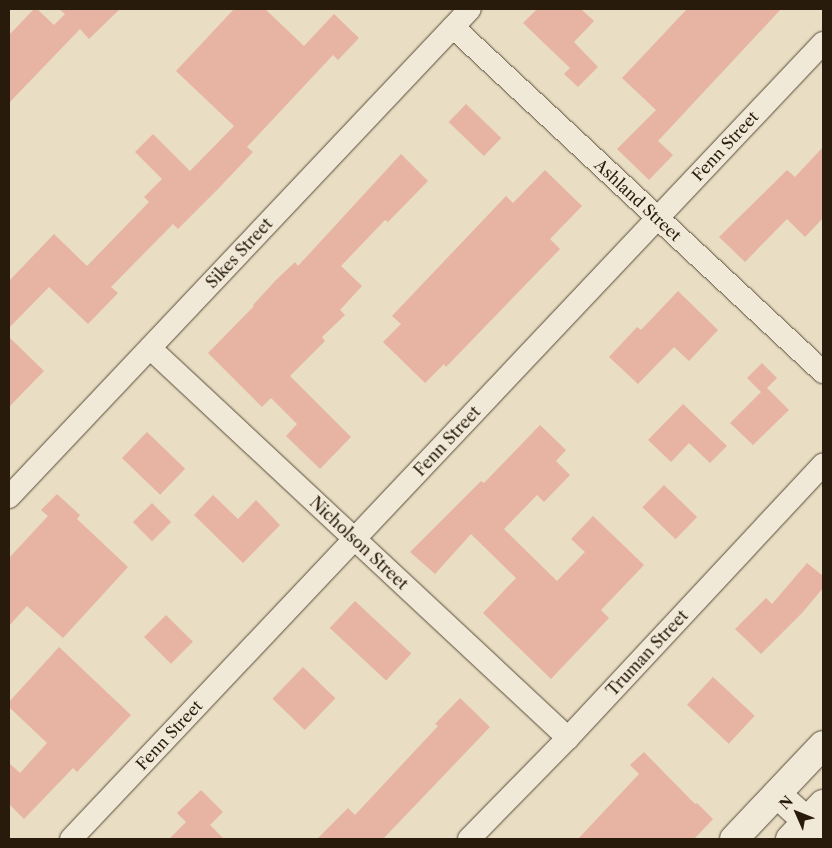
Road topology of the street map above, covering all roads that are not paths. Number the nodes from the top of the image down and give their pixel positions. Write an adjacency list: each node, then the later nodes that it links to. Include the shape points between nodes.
1 (470, 9): 2 (street, Sikes Street)
2 (453, 27): 4 (street, Ashland Street); 5 (street, Sikes Street)
3 (823, 42): 4 (street, Fenn Street)
4 (658, 218): 6 (street, Ashland Street); 9 (street, Fenn Street)
5 (150, 348): 8 (street, Sikes Street); 9 (street, Nicholson Street)
6 (823, 372)
7 (823, 465): 10 (street, Truman Street)
8 (9, 497)
9 (355, 539): 10 (street, Nicholson Street); 14 (street, Fenn Street)
10 (568, 738): 15 (street, Truman Street)
11 (823, 745): 12 (main road)
12 (777, 794): 13 (main road); 16 (main road)
13 (811, 825)
14 (71, 839)
15 (469, 839)
16 (734, 839)

